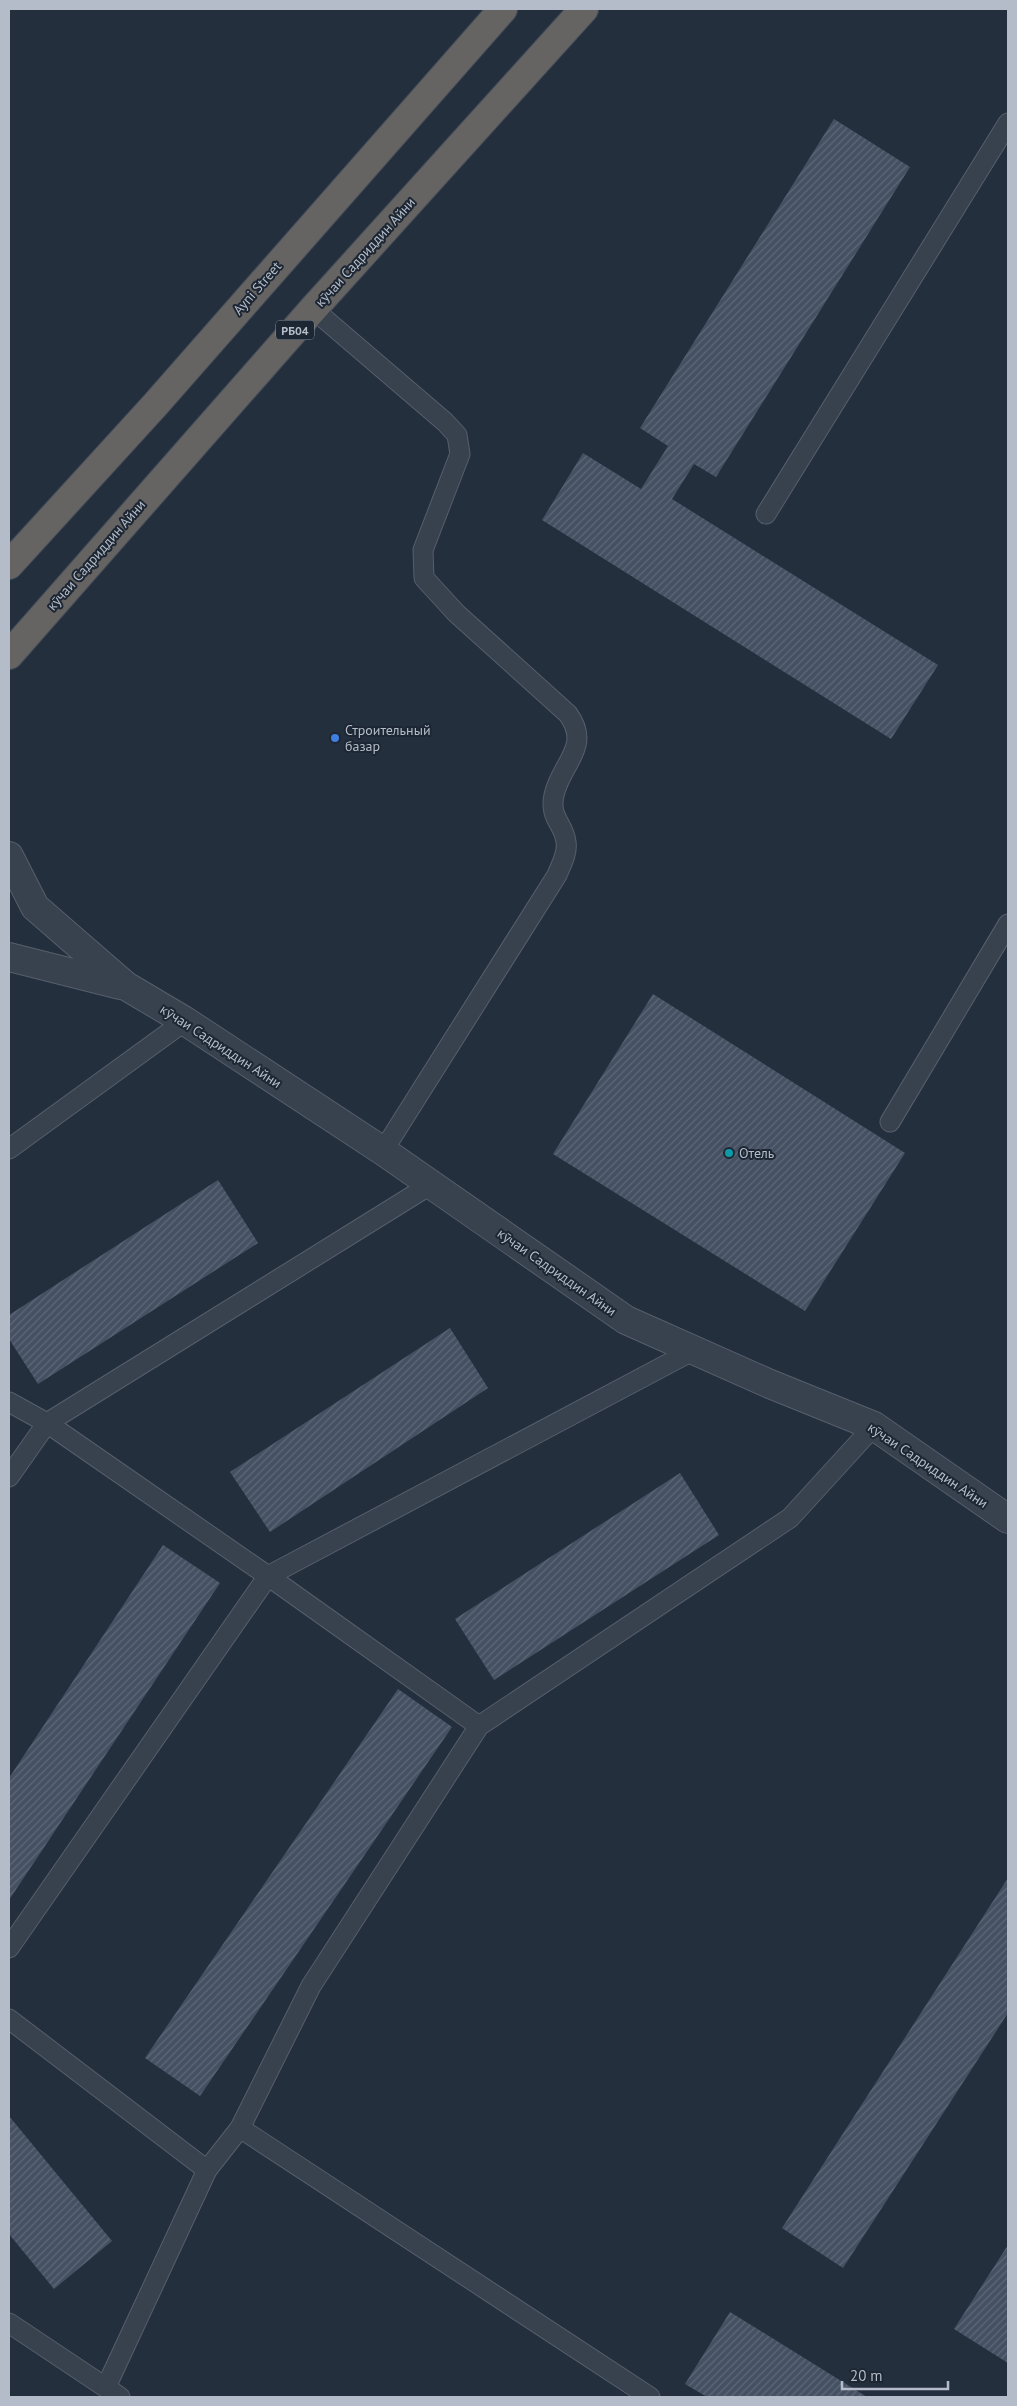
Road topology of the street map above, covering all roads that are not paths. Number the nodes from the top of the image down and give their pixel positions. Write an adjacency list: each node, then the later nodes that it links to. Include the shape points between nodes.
1 (503, 9): 6 (highway, Ayni Street)
2 (584, 9): 4 (highway, кӯчаи Садриддин Айни / РБ04)
3 (1008, 123): 5 (lane)
4 (313, 309): 7 (highway, кӯчаи Садриддин Айни / РБ04); 15 (lane, via 456,435 460,454 423,550 424,578 456,613 568,714 577,726 579,740 554,794 552,810 566,841 566,853 557,875)
5 (766, 514)
6 (9, 565)
7 (9, 655)
8 (9, 856): 11 (street, кӯчаи Садриддин Айни, via 35,907)
9 (1008, 924): 13 (lane)
10 (9, 957): 11 (street, кӯчаи Садриддин Айни)
11 (126, 986): 12 (street, кӯчаи Садриддин Айни)
12 (185, 1021): 14 (lane); 15 (street, кӯчаи Садриддин Айни)
13 (890, 1122)
14 (9, 1149)
15 (383, 1151): 16 (street, кӯчаи Садриддин Айни)
16 (430, 1185): 17 (street, кӯчаи Садриддин Айни, via 626,1320); 19 (lane)
17 (694, 1350): 20 (street, кӯчаи Садриддин Айни); 23 (lane)
18 (9, 1402): 19 (lane)
19 (47, 1423): 21 (lane); 23 (lane)
20 (874, 1426): 22 (street, кӯчаи Садриддин Айни); 24 (lane, via 790,1518)
21 (9, 1477)
22 (1008, 1520)
23 (268, 1576): 24 (lane); 25 (lane)
24 (479, 1726): 27 (lane, via 311,1986)
25 (9, 1948)
26 (9, 2019): 28 (lane)
27 (240, 2128): 28 (lane); 31 (lane)
28 (207, 2170): 30 (lane)
29 (9, 2323): 30 (lane)
30 (113, 2392)
31 (650, 2397)

